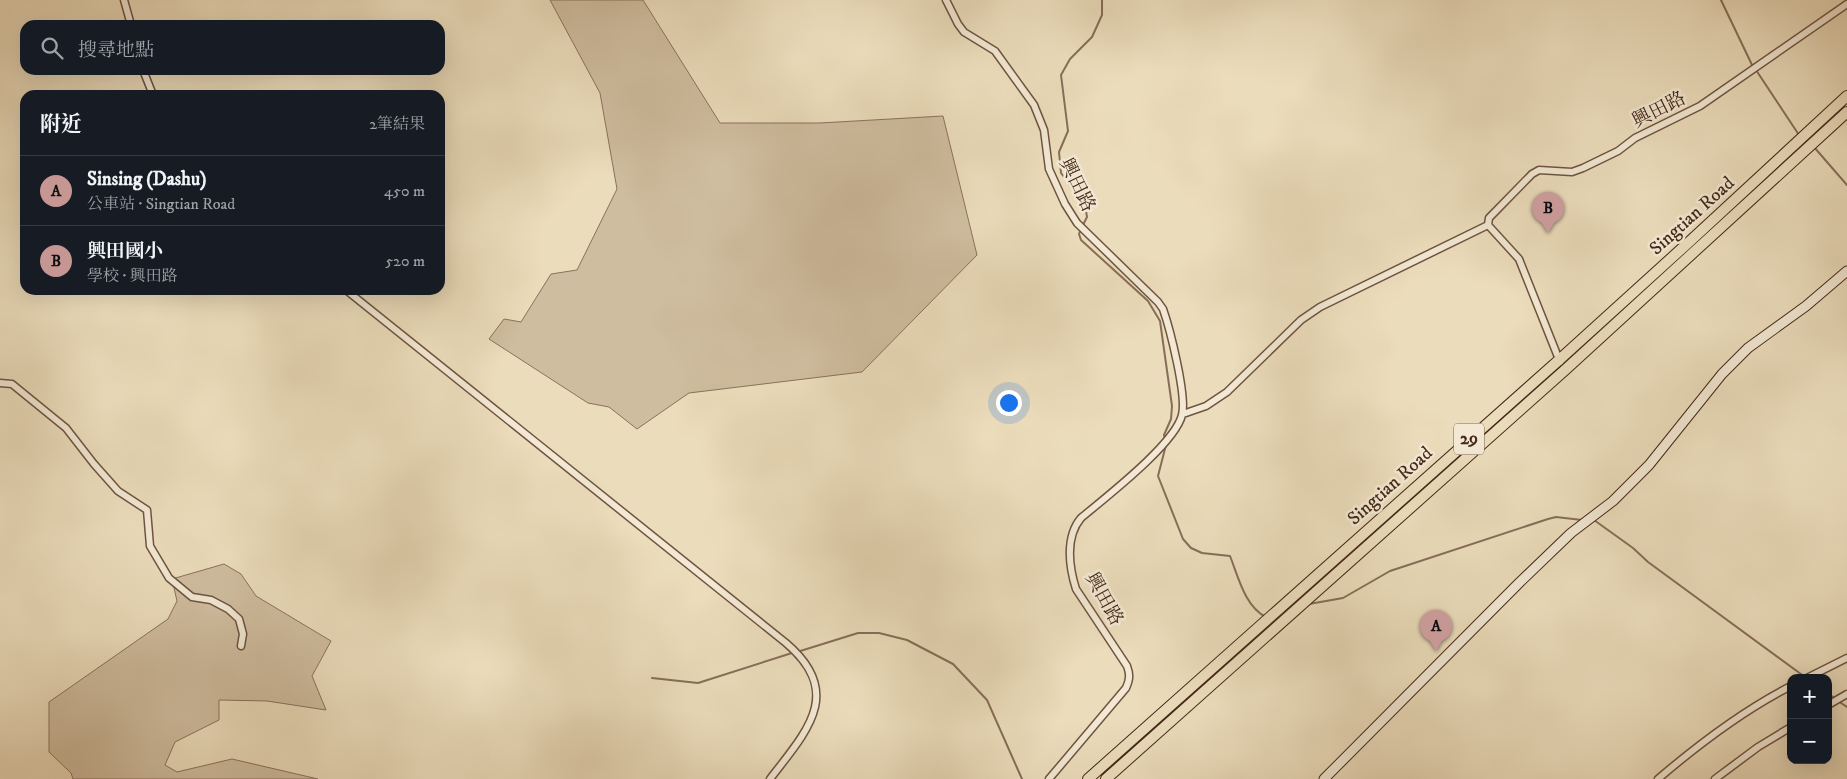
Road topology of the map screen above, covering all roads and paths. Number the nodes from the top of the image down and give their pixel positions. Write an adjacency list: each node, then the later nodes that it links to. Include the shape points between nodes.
1 (124, 0): 4 (street)
2 (946, 0): 15 (street, 興田路, via 964,32 995,51 1034,105 1044,130 1048,168 1077,223 1163,309 1181,383)
3 (1847, 4): 9 (street, 興田路, via 1700,106 1636,138 1618,151 1572,172 1539,170 1532,174 1489,218)
4 (130, 20)
5 (145, 75): 6 (street)
6 (151, 90)
7 (1847, 96): 12 (main road, Singtian Road / 29)
8 (1847, 112): 13 (main road, Singtian Road / 29)
9 (1488, 225): 12 (street, via 1519,259); 15 (street, 興田路, via 1320,307 1301,320 1227,392 1206,406)
10 (1847, 271): 27 (street, via 1748,348 1722,374 1649,465 1520,582)
11 (352, 295): 23 (street, via 802,659 815,682 814,715)
12 (1559, 360): 13 (street); 25 (main road, Singtian Road / 29)
13 (1565, 370): 26 (main road, Singtian Road / 29)
14 (0, 383): 16 (street, via 12,384 66,428 118,491 147,510 150,546 169,578 192,597 211,600 233,614 239,620 243,634)
15 (1183, 414): 24 (street, 興田路, via 1166,442 1076,525 1070,552 1074,583 1130,674 1126,688)
16 (241, 646)
17 (1847, 658): 18 (street)
18 (1815, 674)
19 (1787, 688): 28 (street, via 1728,723)
20 (1847, 694): 21 (street)
21 (1832, 703)
22 (1787, 729): 29 (street, via 1758,746)
23 (770, 779)
24 (1049, 779)
25 (1088, 779)
26 (1106, 779)
27 (1324, 779)
28 (1658, 779)
29 (1715, 779)

